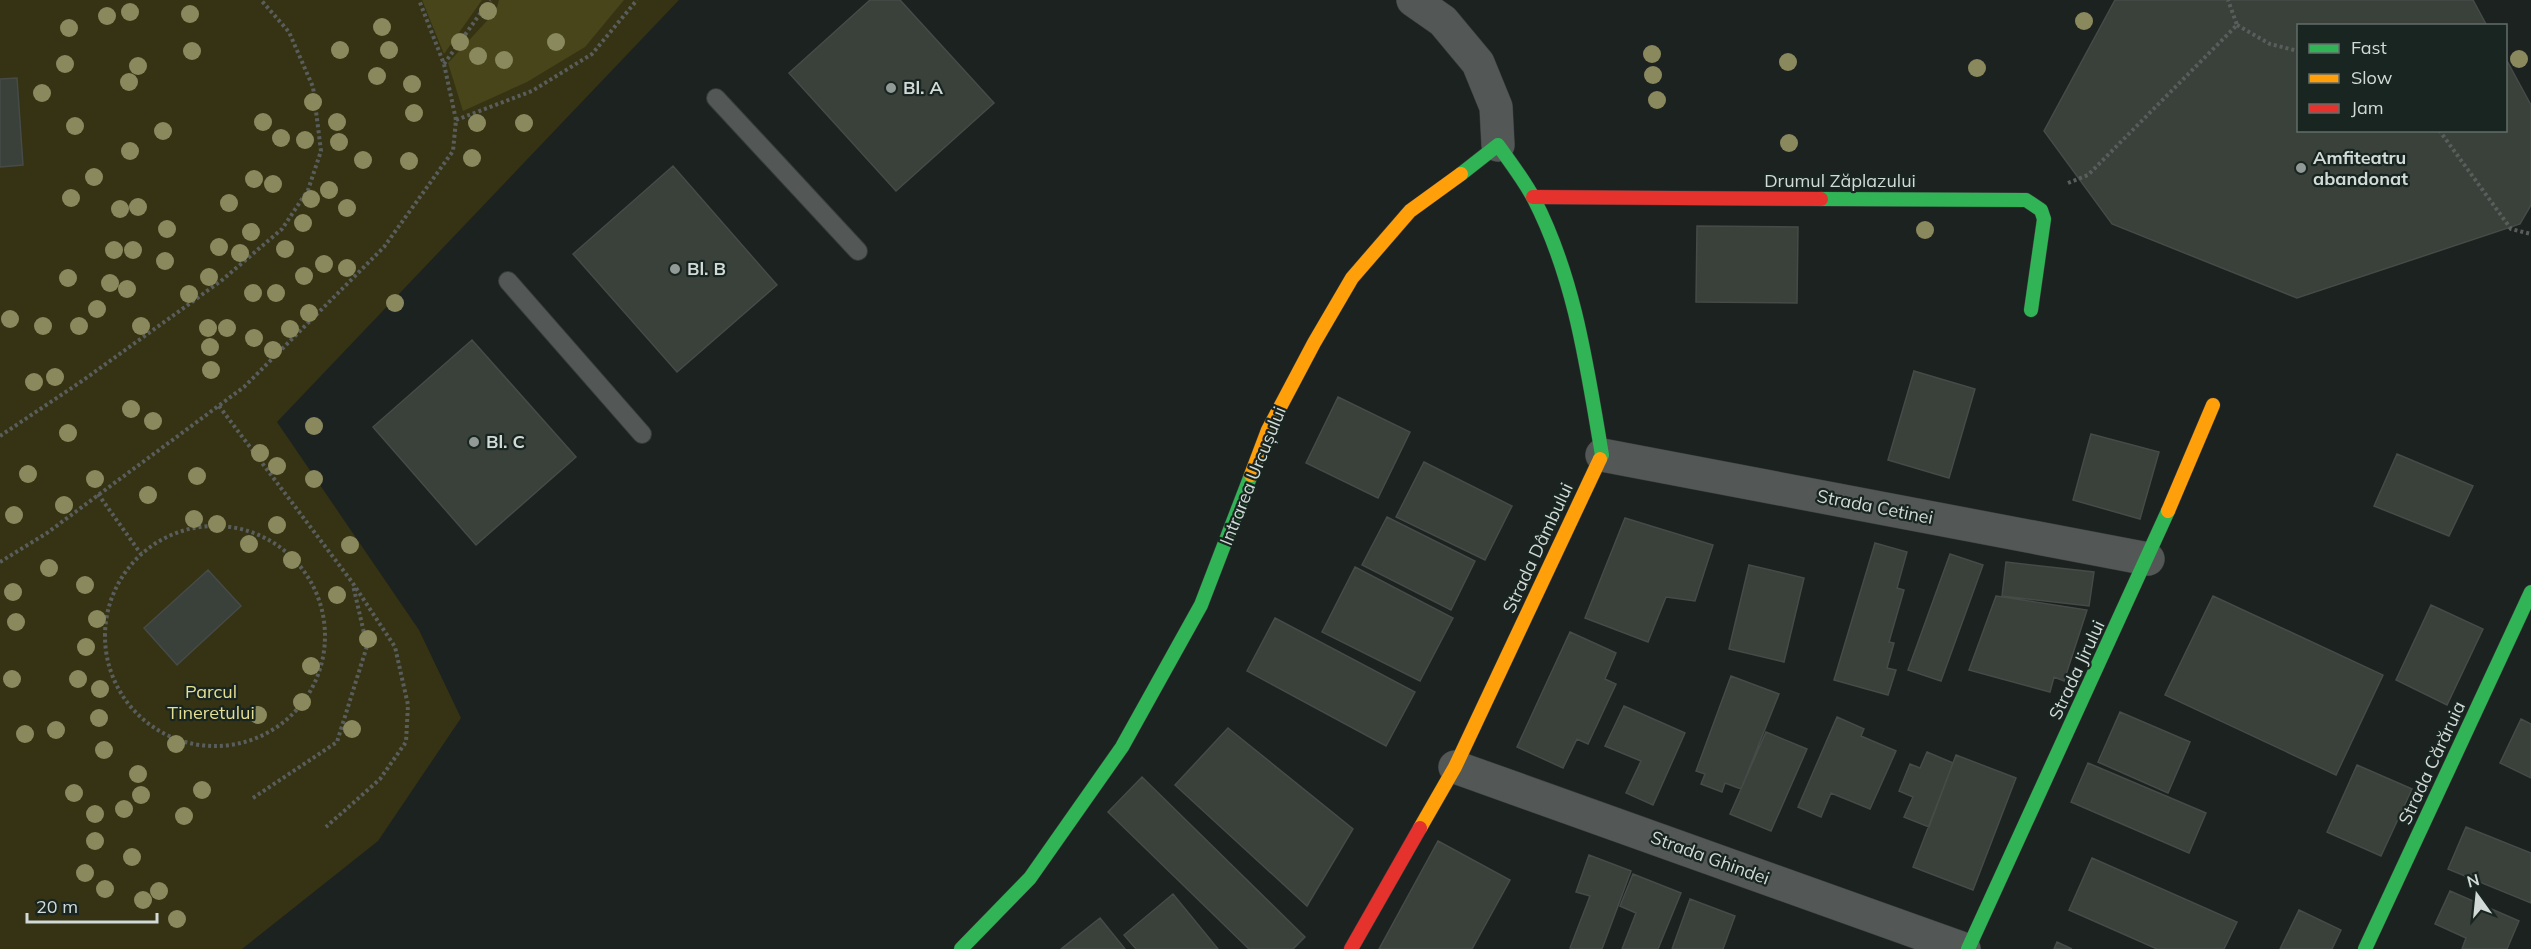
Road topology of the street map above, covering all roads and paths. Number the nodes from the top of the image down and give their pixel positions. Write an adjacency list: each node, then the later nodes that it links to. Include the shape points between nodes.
1 (261, 0): 23 (path, via 289,32 313,87 321,151 308,190 282,229 221,281)
2 (419, 0): 9 (path)
3 (490, 0): 9 (path)
4 (637, 0): 11 (path, via 592,54 532,91)
5 (1413, 0): 13 (street, via 1443,21 1478,63 1496,107)
6 (2228, 0): 7 (path)
7 (2237, 25): 8 (path, via 2271,44); 14 (path)
8 (2297, 51)
9 (444, 64): 11 (path)
10 (716, 98): 17 (lane)
11 (456, 120): 21 (path, via 453,152 384,247 244,387)
12 (2440, 132): 16 (path, via 2511,229)
13 (1498, 145): 15 (street); 34 (street, Intrarea Urcușului, via 1410,211 1352,278 1268,430 1201,605 1122,747 1030,878)
14 (2088, 175)
15 (1533, 197): 19 (street, Drumul Zăplazului, via 2026,200 2042,210 2044,219); 24 (street, via 1562,263 1574,305)
16 (2531, 234)
17 (858, 251)
18 (508, 281): 22 (lane)
19 (2031, 310)
20 (2213, 405): 27 (street, Strada Jirului)
21 (219, 406): 25 (path); 29 (path)
22 (642, 434)
23 (0, 436)
24 (1602, 455): 27 (street, Strada Cetinei); 31 (street, Strada Dâmbului)
25 (98, 494): 26 (path); 28 (path)
26 (141, 554): 26 (path, via 118,582 106,615 106,651 116,685 137,714 166,735 199,745 235,744 269,732 298,709 318,677 326,642 322,605 305,571 279,545 245,530 208,525 172,534)
27 (2148, 559): 36 (street, Strada Jirului)
28 (0, 562)
29 (352, 582): 32 (path, via 367,646 337,742); 33 (path, via 395,647 408,705 406,742 380,779)
30 (2531, 592): 37 (street, Strada Cărăruia)
31 (1455, 767): 35 (street, Strada Dâmbului); 36 (street, Strada Ghindei)
32 (253, 798)
33 (326, 827)
34 (961, 949)
35 (1351, 949)
36 (1966, 949)
37 (2365, 949)

